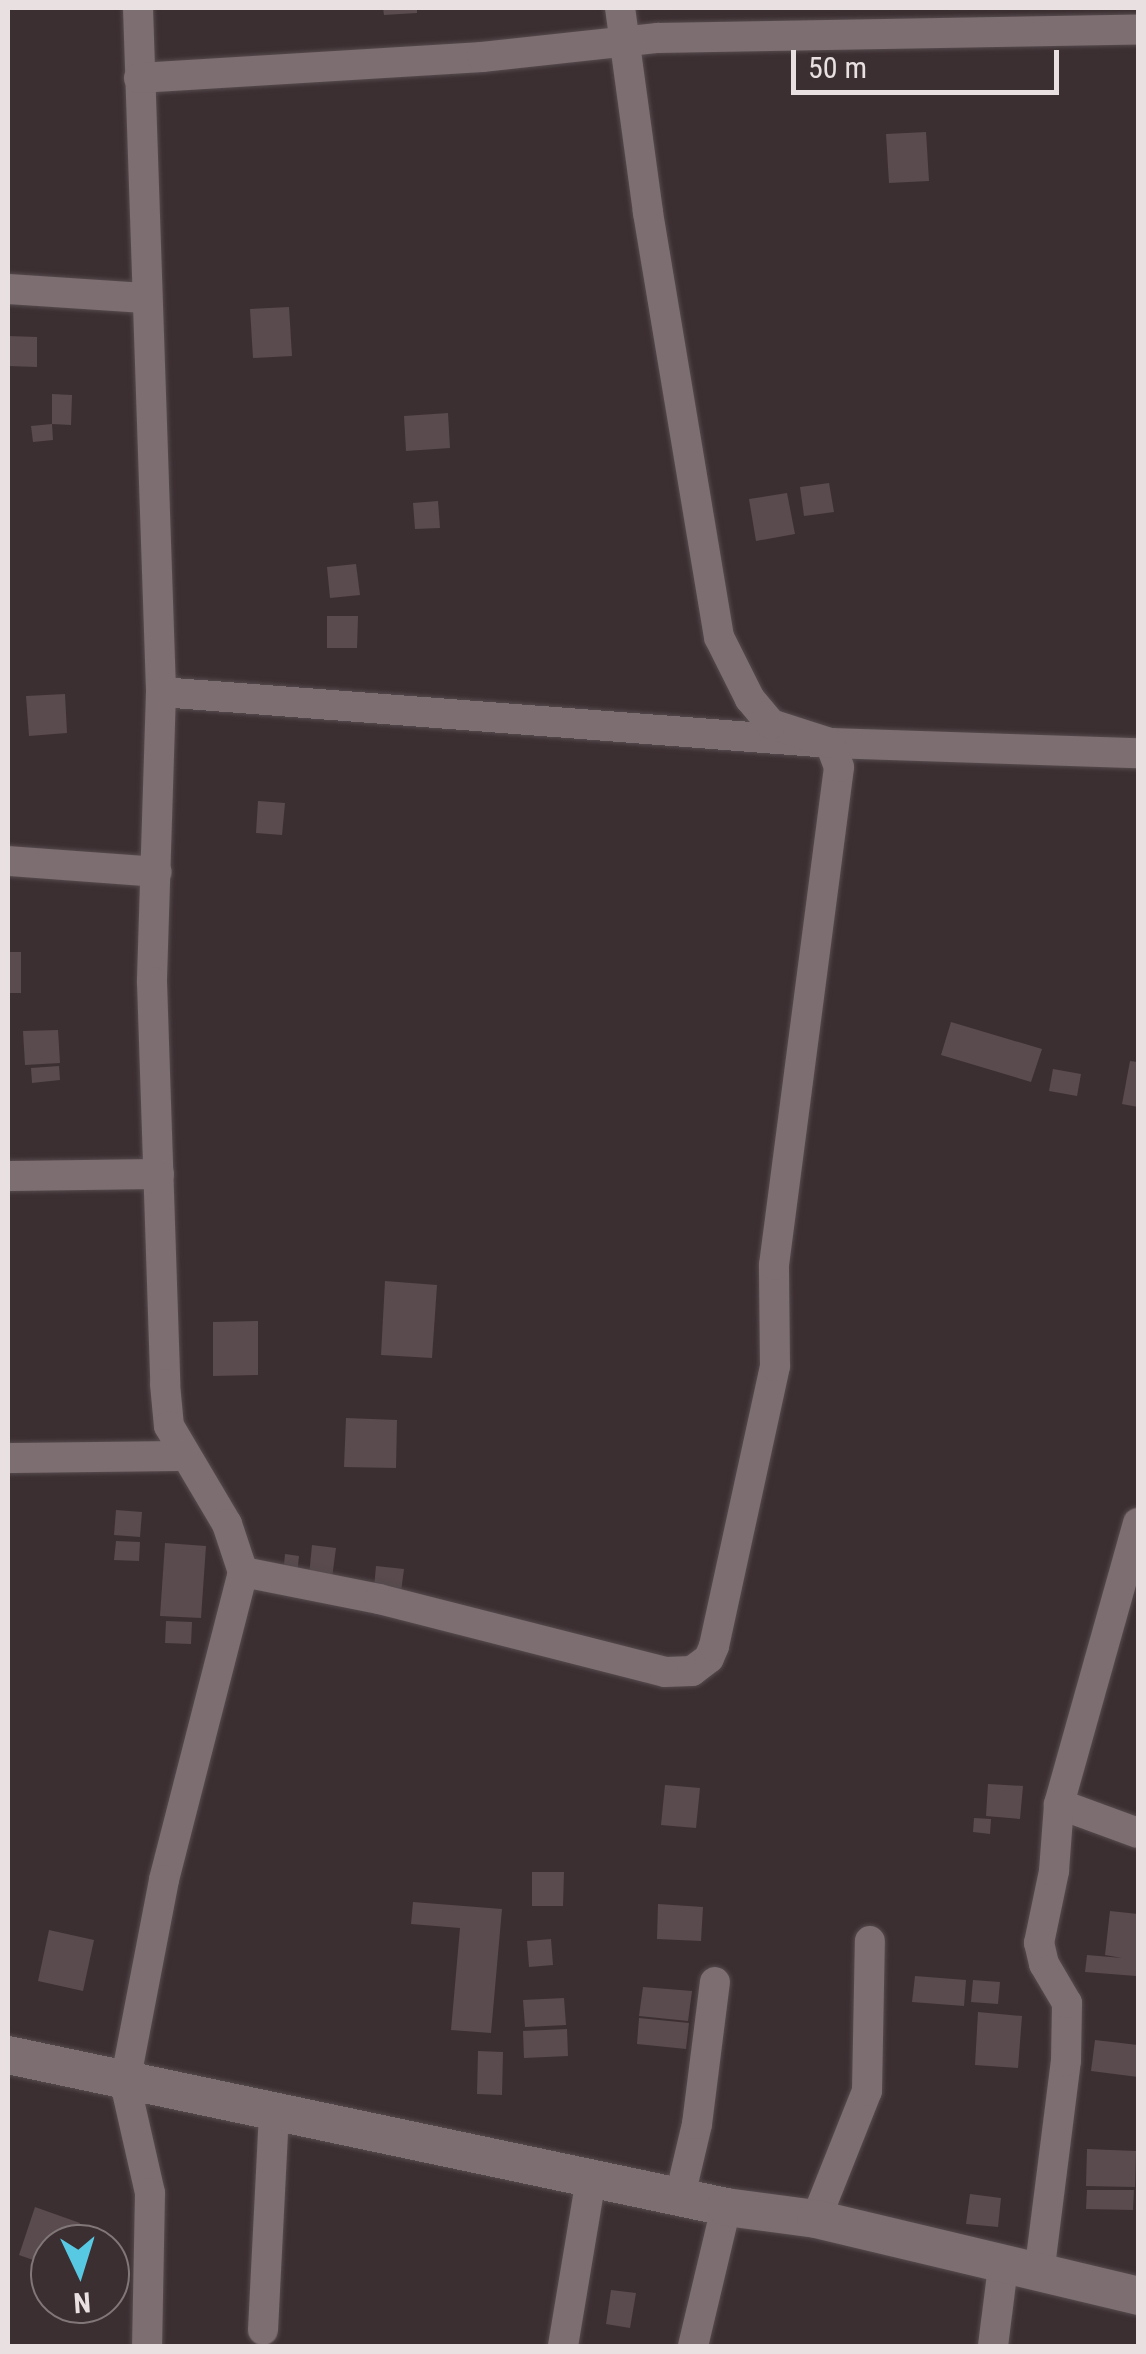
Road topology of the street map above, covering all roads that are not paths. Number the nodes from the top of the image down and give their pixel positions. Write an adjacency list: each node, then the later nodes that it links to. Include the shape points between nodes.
1 (138, 8): 5 (street)
2 (620, 8): 4 (street)
3 (1138, 30): 4 (street, via 769,33)
4 (624, 44): 5 (street); 9 (street, via 719,637 771,724)
5 (139, 78): 7 (street)
6 (8, 289): 7 (street)
7 (146, 298): 8 (street)
8 (162, 692): 9 (street); 12 (street)
9 (830, 743): 10 (street); 18 (street, via 839,767 774,1264 775,1366 710,1658 692,1671 665,1672 379,1599)
10 (1138, 753)
11 (8, 861): 12 (street)
12 (157, 872): 13 (street, via 152,982)
13 (158, 1174): 14 (street); 15 (street, via 166,1398)
14 (8, 1176)
15 (183, 1456): 16 (street); 18 (street, via 226,1524)
16 (8, 1458)
17 (1138, 1522): 19 (street)
18 (243, 1572): 24 (street, via 164,1880)
19 (1058, 1804): 20 (street); 30 (street, via 1054,1871 1039,1943 1067,2002 1066,2061)
20 (1138, 1833)
21 (870, 1940): 29 (street, via 868,2090)
22 (715, 1982): 27 (street, via 697,2124)
23 (8, 2055): 24 (street)
24 (125, 2083): 25 (street); 33 (street, via 150,2193)
25 (274, 2114): 26 (street); 32 (street)
26 (591, 2178): 27 (street); 34 (street)
27 (680, 2196): 28 (street)
28 (726, 2206): 29 (street); 35 (street)
29 (816, 2219): 30 (street)
30 (1021, 2270): 31 (street); 36 (street)
31 (1138, 2296)
32 (263, 2330)
33 (147, 2346)
34 (563, 2346)
35 (693, 2346)
36 (993, 2346)

